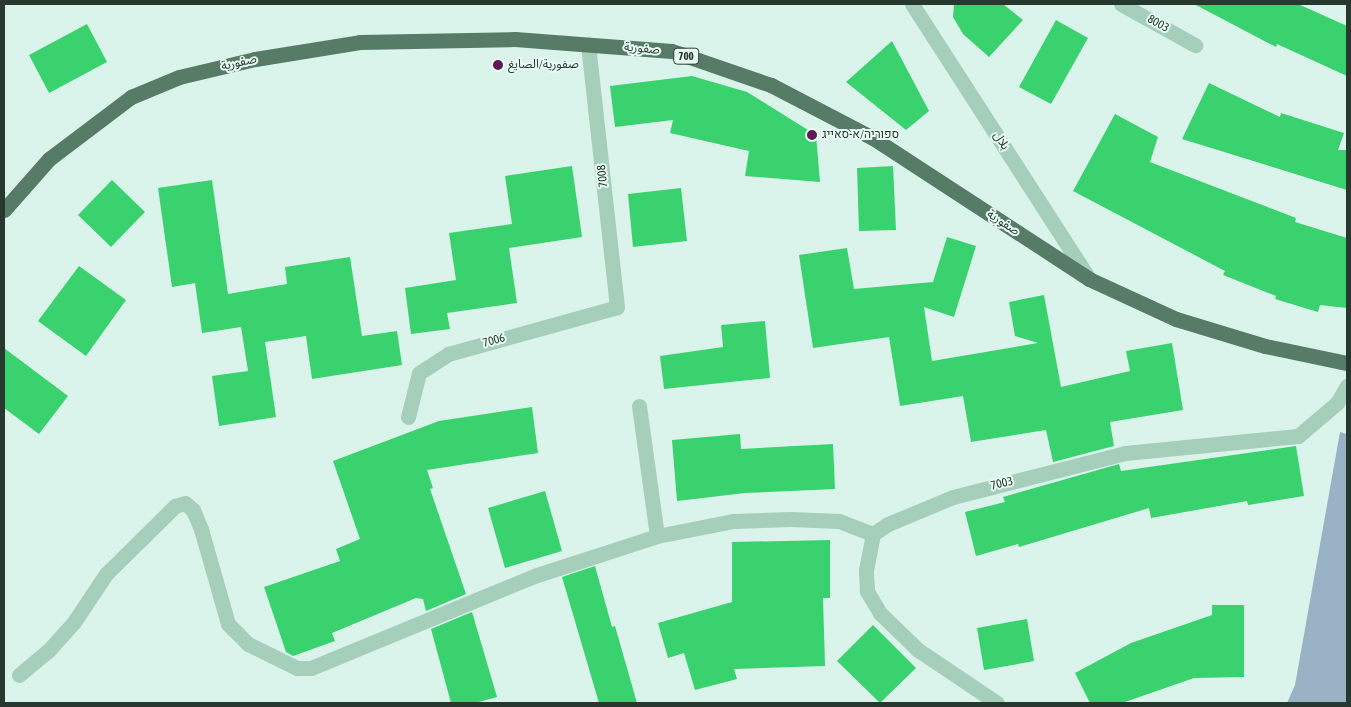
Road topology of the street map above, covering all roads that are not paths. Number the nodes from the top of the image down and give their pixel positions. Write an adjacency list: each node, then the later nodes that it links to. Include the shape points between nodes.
1 (912, 4): 6 (street, بلال)
2 (1121, 4): 4 (street, 8003)
3 (588, 45): 5 (main road, صفورية / 700, via 515,39 360,42 255,59 179,77 131,97 116,108 49,159); 6 (main road, صفورية / 700, via 672,51 771,85 873,138); 7 (street, 7008)
4 (1195, 45)
5 (4, 210)
6 (1089, 279): 8 (main road, صفورية / 700, via 1176,319 1265,346)
7 (617, 307): 11 (street, 7006, via 448,354 419,373)
8 (1347, 363)
9 (1347, 386): 12 (street, 7003, via 1337,403 1298,436 1125,453 953,497 888,524)
10 (639, 406): 13 (street)
11 (408, 417)
12 (873, 534): 13 (street, via 840,521 790,519 733,521); 15 (street, via 866,570 867,591 880,613 918,650)
13 (657, 536): 14 (street, via 537,575 320,664 297,668 248,644 228,624 202,529 193,510 184,503 174,506 106,574 74,622 48,651)
14 (18, 675)
15 (997, 703)

